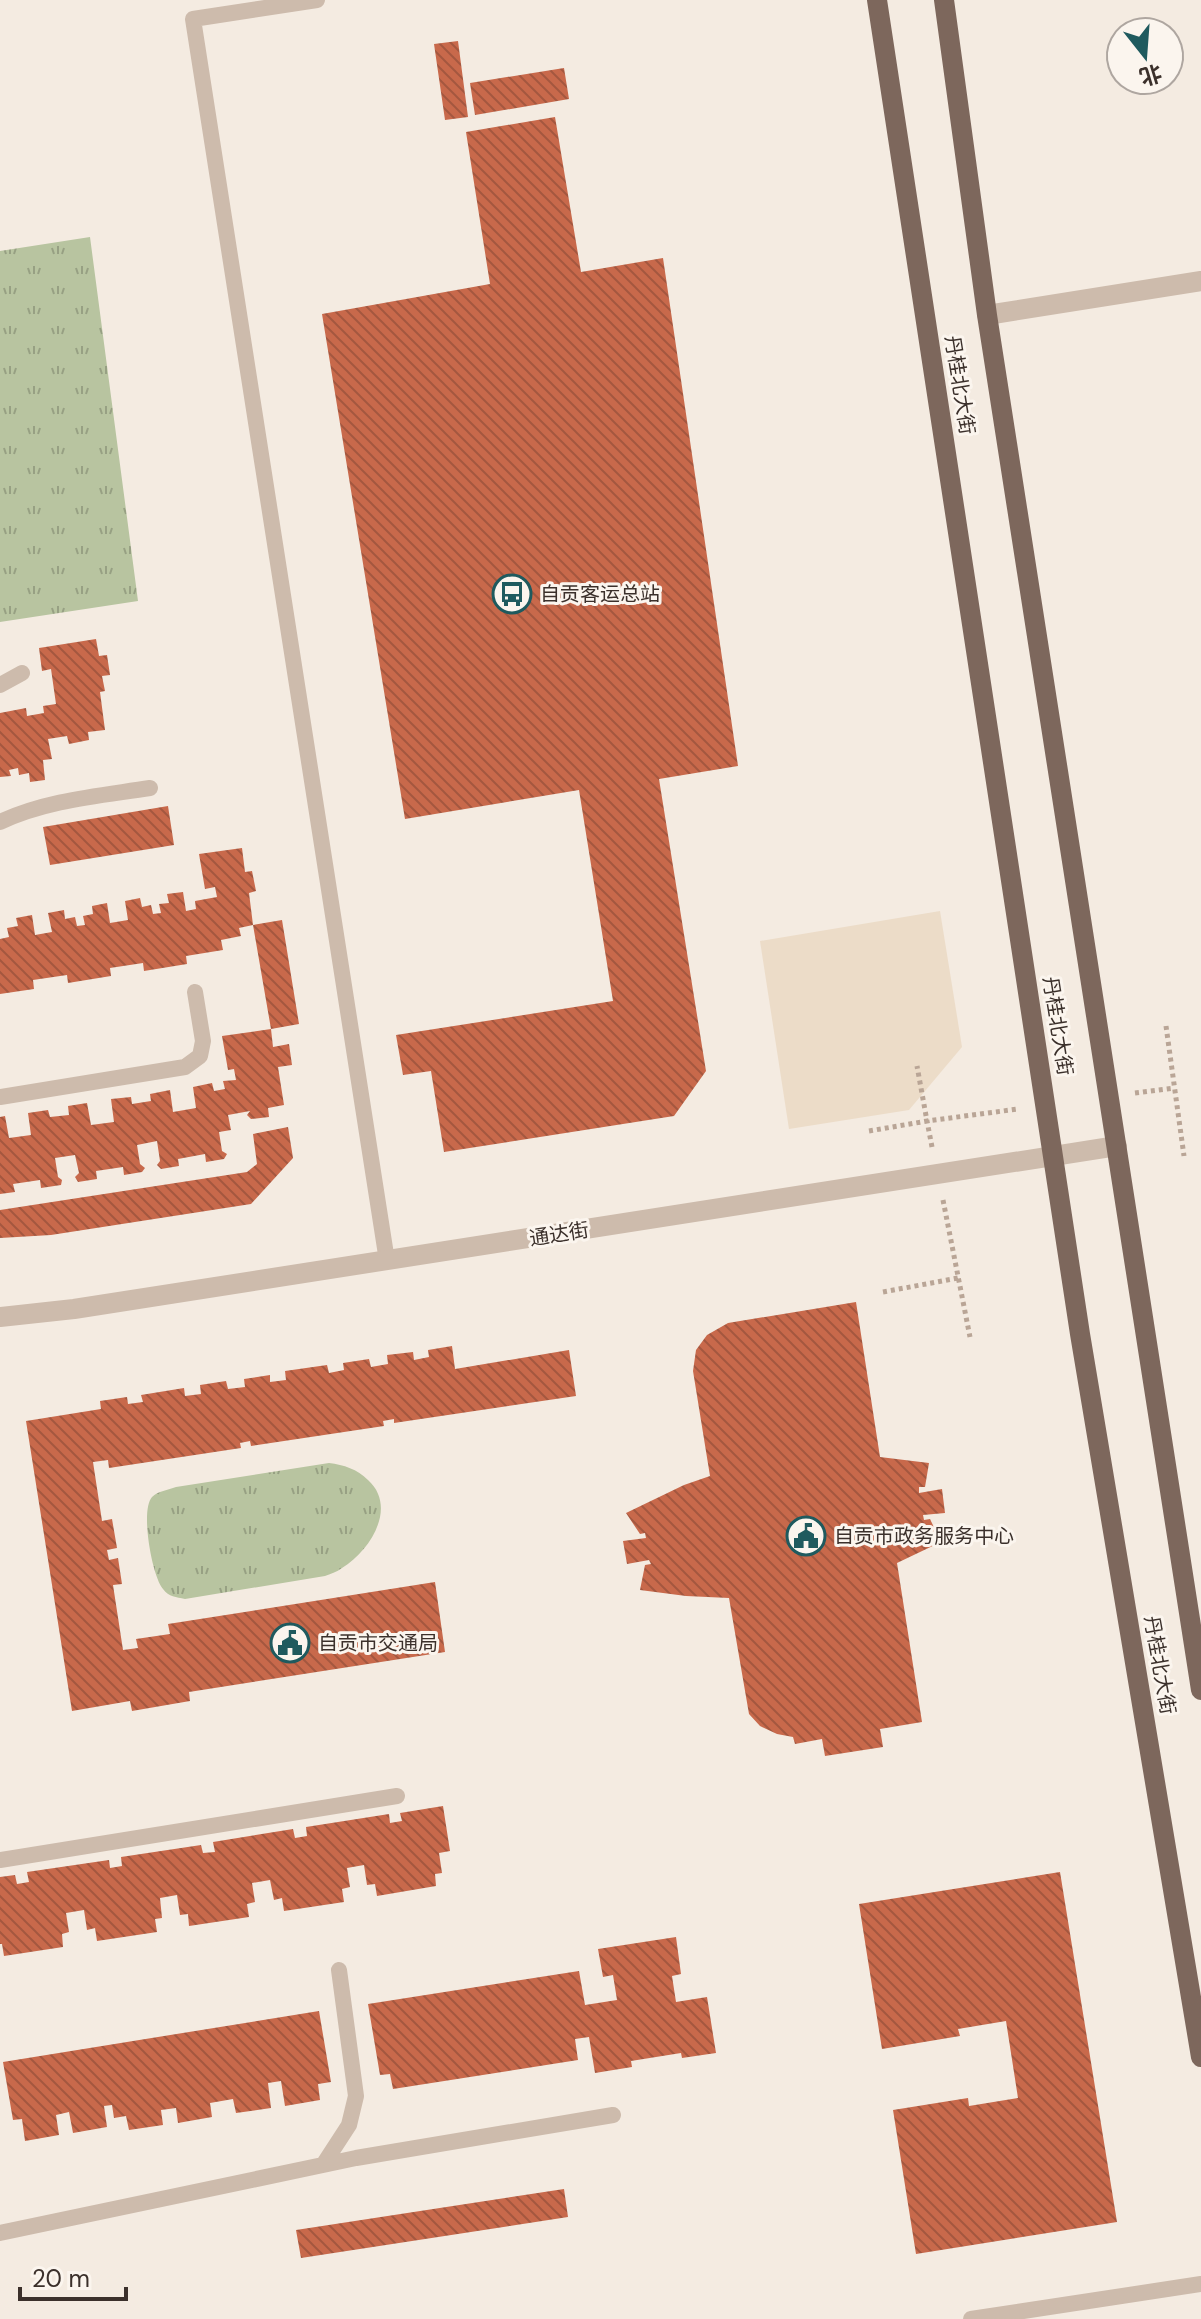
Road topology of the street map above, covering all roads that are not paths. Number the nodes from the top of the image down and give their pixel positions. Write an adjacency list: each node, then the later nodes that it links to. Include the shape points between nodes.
1 (317, 0): 14 (lane, via 193,19)
2 (877, 0): 13 (main road, 丹桂北大街)
3 (944, 0): 5 (main road, 丹桂北大街)
4 (1201, 281): 5 (street)
5 (987, 315): 12 (main road, 丹桂北大街)
6 (22, 673): 7 (lane)
7 (0, 685)
8 (150, 788): 9 (lane, via 48,803)
9 (0, 822)
10 (195, 992): 11 (lane, via 203,1041 200,1056 185,1067)
11 (0, 1097)
12 (1117, 1146): 13 (street, 通达街); 16 (main road, 丹桂北大街)
13 (1053, 1155): 14 (street, 通达街); 20 (main road, 丹桂北大街)
14 (387, 1261): 15 (street, 通达街)
15 (0, 1317)
16 (1201, 1690)
17 (397, 1796): 18 (lane)
18 (0, 1860)
19 (339, 1970): 22 (lane, via 356,2096 349,2125)
20 (1201, 2057)
21 (613, 2115): 22 (lane)
22 (323, 2165): 24 (lane)
23 (0, 2225): 24 (lane)
24 (0, 2233)
25 (1201, 2284): 26 (lane)
26 (971, 2319)

